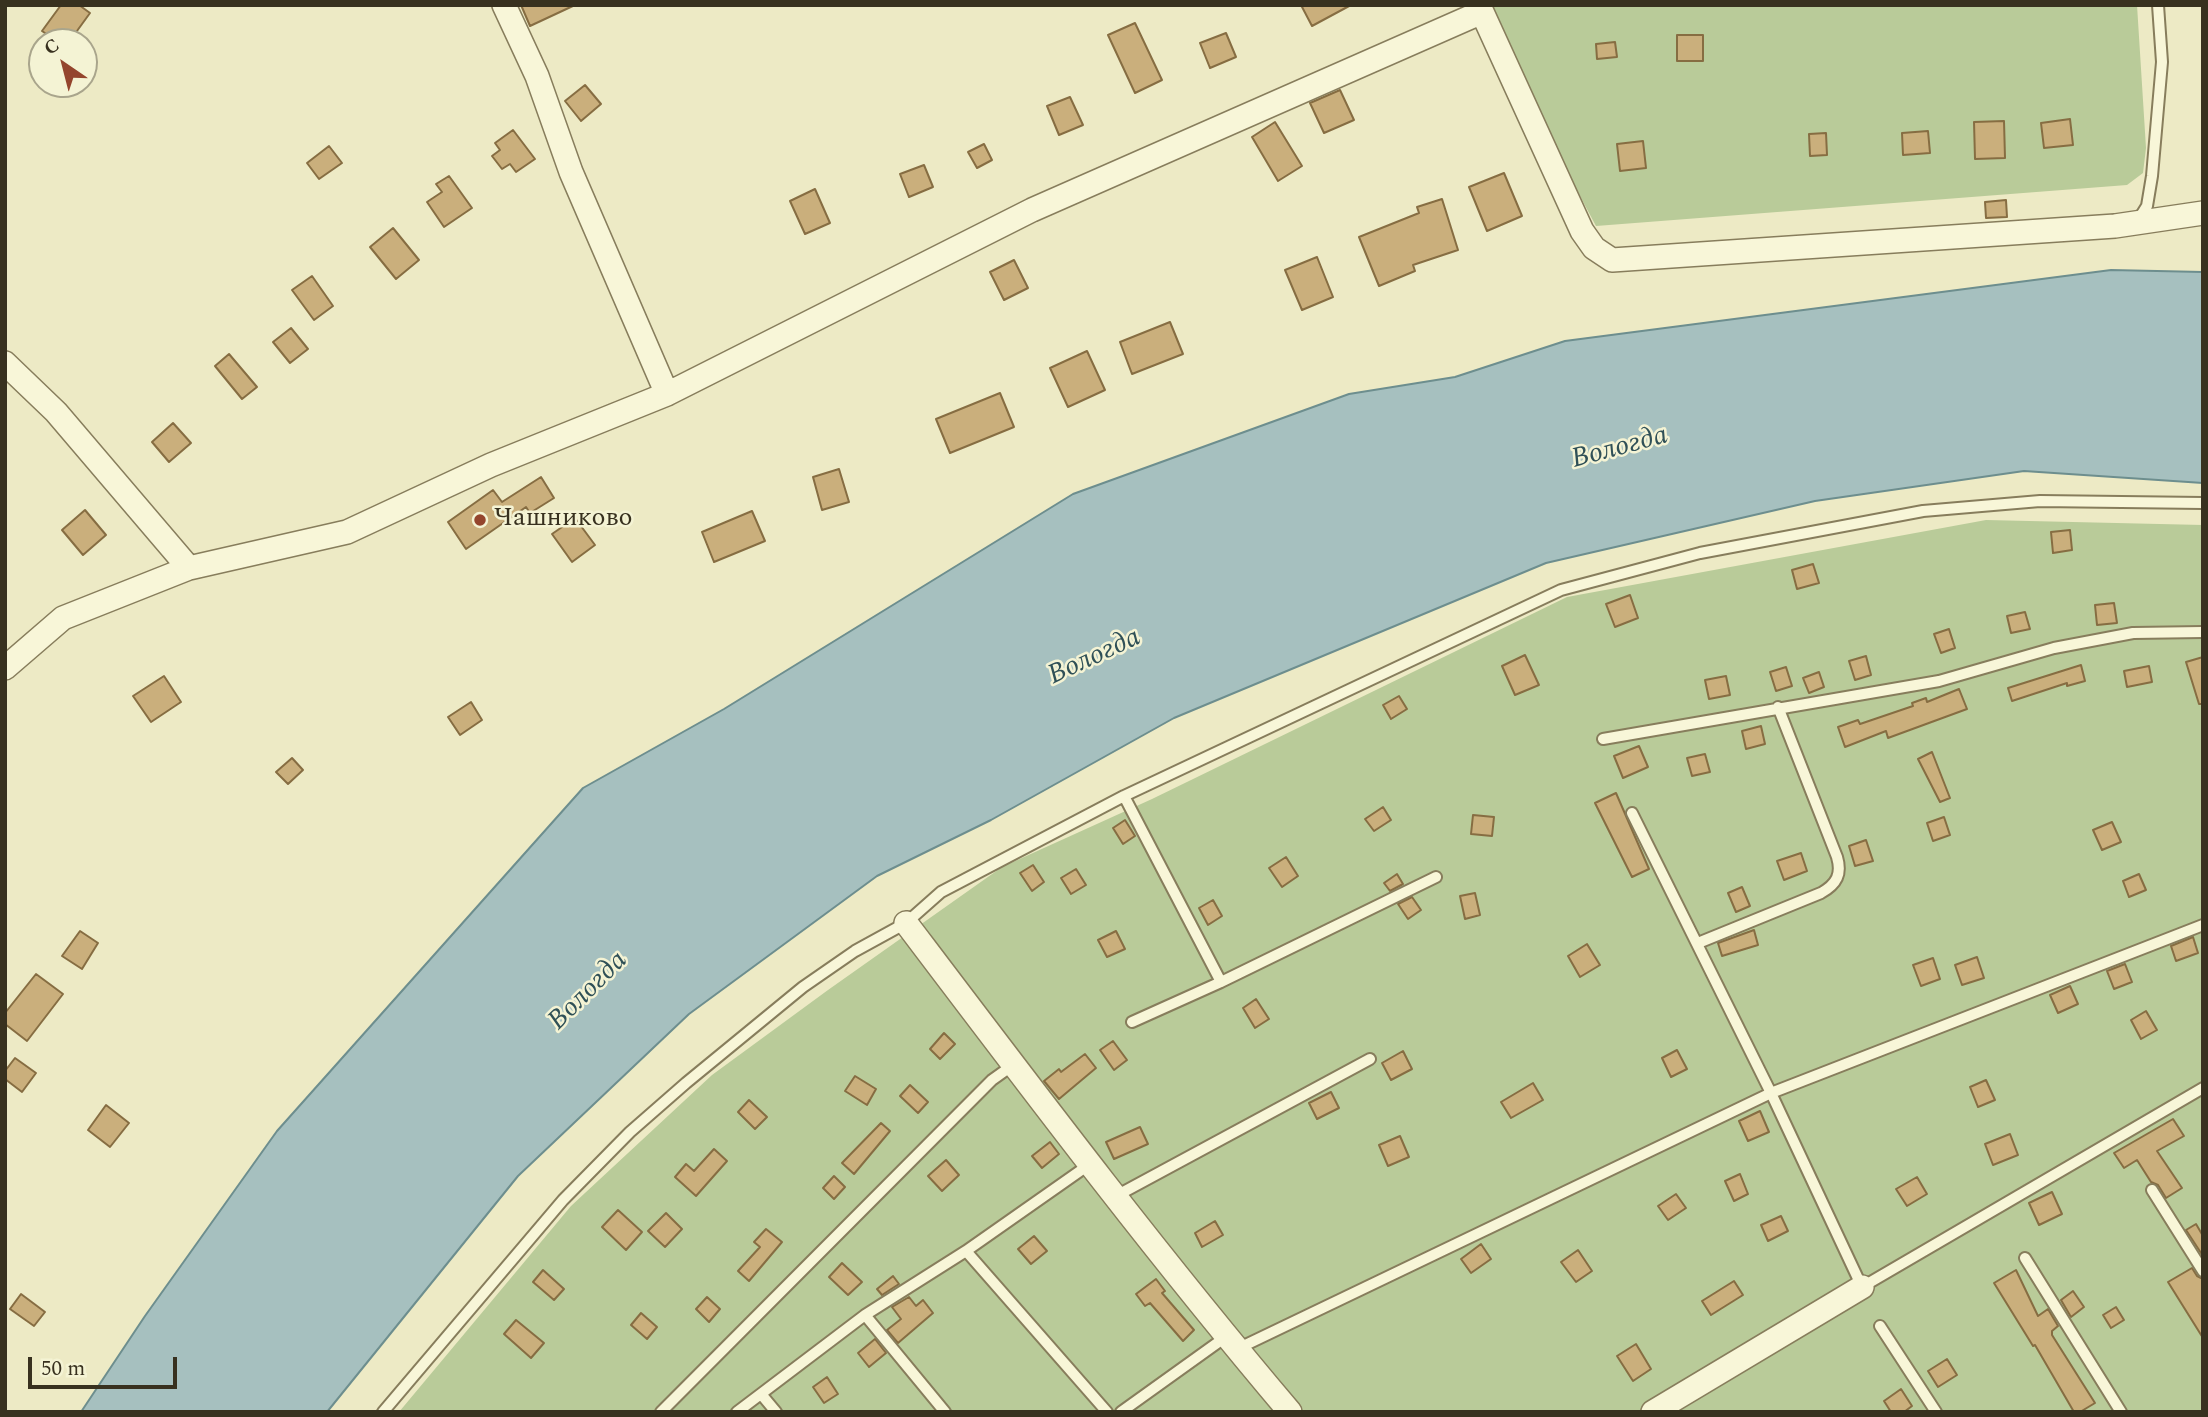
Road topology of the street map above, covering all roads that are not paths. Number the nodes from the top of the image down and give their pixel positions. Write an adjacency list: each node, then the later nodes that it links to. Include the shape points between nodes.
1 (505, 5): 7 (street, via 537,76 570,172)
2 (2158, 5): 5 (lane, via 2162,62 2152,176 2147,206)
3 (1480, 8): 5 (street, via 1582,231 1594,248 1612,260); 7 (street, via 1032,210)
4 (2203, 213): 5 (street)
5 (2137, 223)
6 (5, 363): 9 (street, via 56,412)
7 (667, 394): 9 (street, via 491,466 347,532)
8 (2203, 503): 14 (lane, via 2040,501 1923,511 1700,553 1574,587)
9 (189, 568): 11 (street, via 63,618)
10 (2203, 632): 12 (lane, via 2133,633 2054,648 1938,681)
11 (5, 668)
12 (1778, 707): 13 (lane); 19 (lane, via 1837,857 1838,878 1821,893)
13 (1603, 739)
14 (1124, 796): 17 (lane, via 941,891); 20 (lane)
15 (1632, 813): 19 (lane)
16 (1436, 877): 20 (lane)
17 (906, 923): 23 (street); 37 (lane, via 803,987 630,1132 563,1200)
18 (2203, 925): 25 (lane)
19 (1698, 943): 25 (lane)
20 (1221, 982): 21 (lane)
21 (1132, 1023)
22 (1370, 1059): 28 (lane)
23 (1013, 1065): 26 (street); 38 (lane, via 992,1080)
24 (2203, 1088): 32 (lane)
25 (1771, 1093): 32 (lane); 35 (lane)
26 (1090, 1164): 28 (street); 29 (lane)
27 (2152, 1190): 31 (lane)
28 (1115, 1196): 35 (street)
29 (966, 1251): 33 (lane); 42 (lane)
30 (2025, 1258): 47 (lane)
31 (2203, 1271)
32 (1862, 1287): 45 (street)
33 (865, 1315): 36 (lane); 41 (lane)
34 (1880, 1326): 46 (lane)
35 (1232, 1343): 43 (lane); 44 (street)
36 (761, 1394): 39 (lane); 40 (lane)
37 (383, 1412)
38 (661, 1412)
39 (737, 1412)
40 (776, 1412)
41 (945, 1412)
42 (1107, 1412)
43 (1121, 1412)
44 (1290, 1412)
45 (1653, 1412)
46 (1936, 1412)
47 (2121, 1412)

